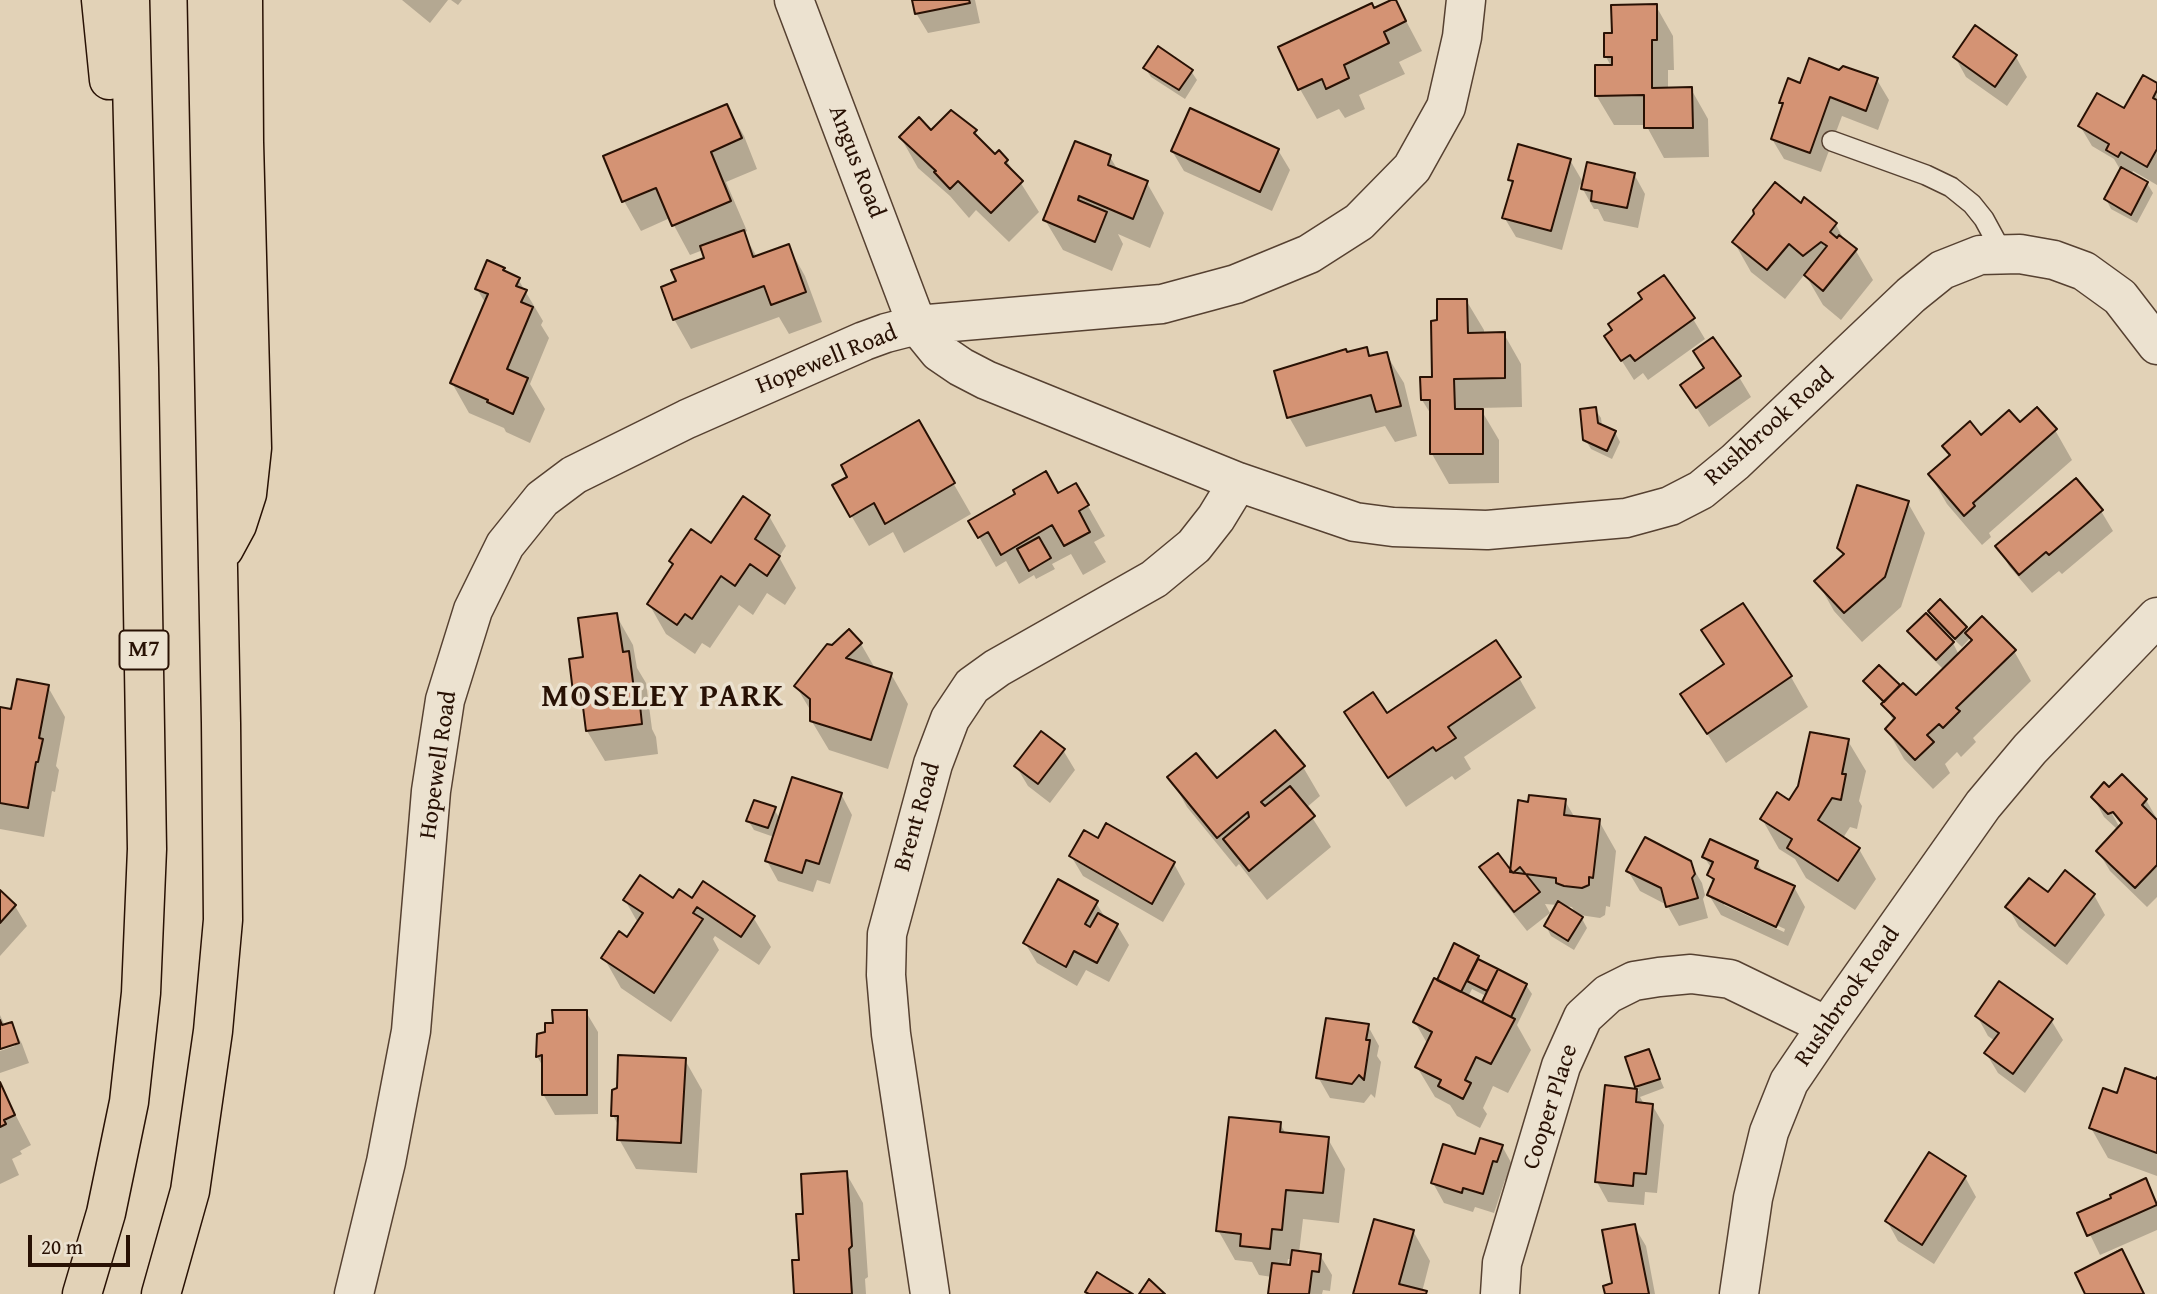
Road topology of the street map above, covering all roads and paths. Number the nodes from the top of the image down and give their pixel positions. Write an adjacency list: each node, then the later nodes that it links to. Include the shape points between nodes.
1 (101, 0): 11 (highway)
2 (130, 0): 11 (highway, M7)
3 (207, 0): 13 (highway)
4 (243, 0): 13 (highway, via 252,449 247,494)
5 (794, 0): 9 (street, Angus Road)
6 (1466, 0): 9 (street, Hopewell Road, via 1446,107 1412,168 1359,222 1309,254 1236,284 1162,304)
7 (1832, 141): 8 (lane, via 1951,187 1984,219)
8 (2003, 254): 10 (street, Rushbrook Road, via 2054,260 2084,271 2120,297); 12 (street, Rushbrook Road, via 1980,256 1942,270 1735,462 1700,490 1670,506 1626,518 1487,530 1393,527 1355,522)
9 (917, 325): 12 (street, Hopewell Road, via 939,352 986,380); 18 (street, Hopewell Road, via 864,341 574,475 542,499 505,545 473,610 445,700 431,792 411,1031)
10 (2157, 345)
11 (139, 368): 16 (highway, M7, via 147,849 141,993 129,1102 106,1213)
12 (1238, 482): 19 (street, Brent Road, via 1194,547 1154,579 997,668 972,686 950,719 933,764 887,934 891,1034)
13 (218, 561): 17 (highway, via 223,920 190,1191)
14 (2157, 617): 15 (street, Rushbrook Road, via 2030,749 1983,805)
15 (1827, 1026): 20 (street, Cooper Place, via 1730,979 1691,974 1659,977 1608,993 1583,1017 1561,1066 1502,1263); 21 (street, Rushbrook Road, via 1790,1082 1769,1132 1753,1198)
16 (82, 1294)
17 (161, 1294)
18 (354, 1294)
19 (930, 1294)
20 (1500, 1294)
21 (1739, 1294)

